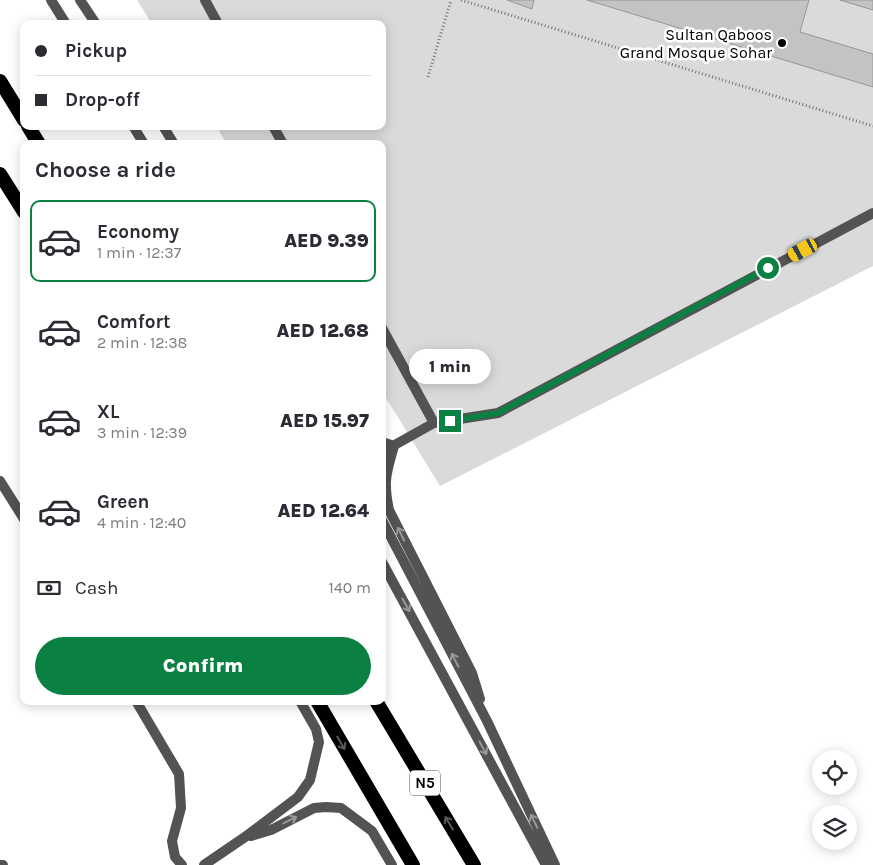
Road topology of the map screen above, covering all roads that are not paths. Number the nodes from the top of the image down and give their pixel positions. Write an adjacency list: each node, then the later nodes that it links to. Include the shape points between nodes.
1 (51, 0): 4 (street)
2 (80, 0): 5 (street)
3 (205, 0): 6 (street)
4 (64, 20)
5 (93, 20)
6 (216, 20)
7 (0, 81): 8 (highway)
8 (20, 114)
9 (0, 174): 10 (highway)
10 (20, 206)
11 (873, 213): 13 (street, via 498,413)
12 (386, 335): 13 (street)
13 (434, 423): 15 (street)
14 (386, 443): 15 (street)
15 (394, 446): 16 (street); 17 (street, one-way to 15)
16 (386, 450)
17 (386, 475)
18 (0, 481): 20 (street)
19 (386, 494): 27 (street, one-way to 19, via 472,673 389,510)
20 (20, 513)
21 (386, 528): 27 (street, one-way to 21)
22 (386, 569): 34 (street, one-way to 34)
23 (138, 705): 29 (street, via 179,774 181,808 172,841 175,857)
24 (302, 705): 28 (street, via 316,729 319,742 310,780 298,797)
25 (319, 705): 32 (highway, one-way to 32)
26 (378, 705): 33 (highway, N5, one-way to 26)
27 (487, 721): 35 (street, one-way to 27)
28 (245, 837): 30 (street); 31 (street, one-way to 31, via 271,830 314,808 341,808 372,831)
29 (182, 865)
30 (204, 865)
31 (392, 865)
32 (412, 865)
33 (474, 865)
34 (546, 865)
35 (555, 865)

